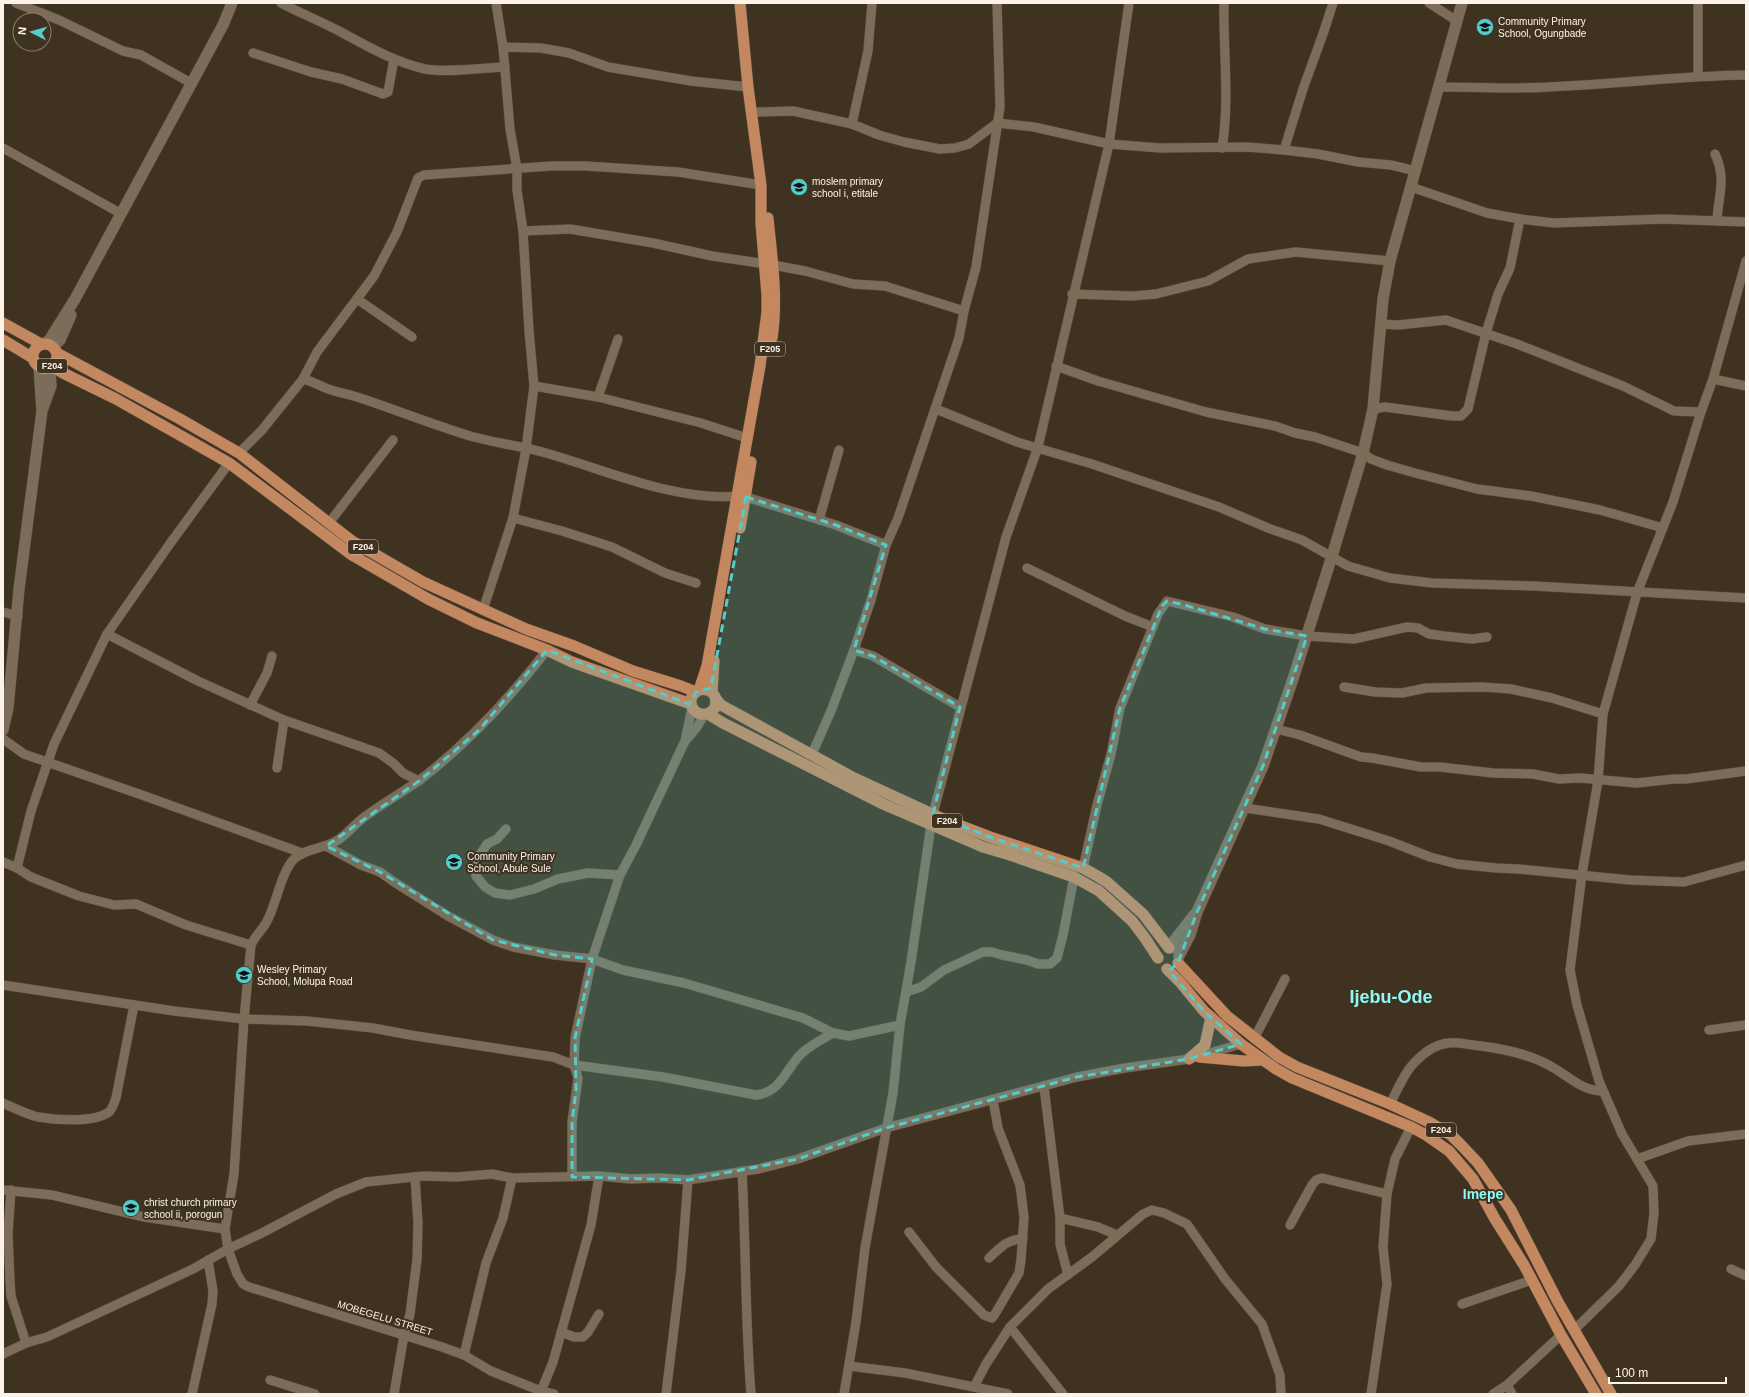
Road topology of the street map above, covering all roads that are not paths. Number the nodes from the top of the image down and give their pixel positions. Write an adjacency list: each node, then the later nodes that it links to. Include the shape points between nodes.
1 (16, 3): 22 (street, via 59,20 123,51 141,55)
2 (232, 3): 22 (street, via 223,25)
3 (281, 3): 18 (street)
4 (496, 3): 16 (street)
5 (740, 3): 24 (main road, F205)
6 (746, 3): 25 (main road, F205)
7 (872, 3): 27 (street, via 868,51)
8 (997, 3): 26 (street, via 1000,107)
9 (1129, 3): 28 (street)
10 (1224, 3): 30 (street, via 1226,105)
11 (1333, 3): 31 (street)
12 (1429, 3): 15 (street)
13 (1462, 3): 15 (street)
14 (1698, 3): 21 (street)
15 (1457, 21): 23 (street)
16 (503, 48): 19 (street); 24 (street, via 542,48 569,53 608,67 691,81)
17 (254, 53): 18 (street, via 383,94 388,92)
18 (394, 59): 19 (street, via 426,69)
19 (505, 67): 33 (street, via 510,129)
20 (1746, 75): 21 (street)
21 (1698, 76): 23 (street, via 1518,88)
22 (191, 83): 37 (street)
23 (1438, 86): 34 (street)
24 (748, 87): 35 (main road, F205)
25 (758, 112): 27 (street, via 793,111); 44 (main road, F205)
26 (997, 123): 27 (street, via 969,144 940,149 879,135); 28 (street, via 1034,126); 47 (street, via 976,267)
27 (852, 124)
28 (1109, 144): 30 (street, via 1160,148); 45 (street)
29 (3, 148): 37 (street)
30 (1222, 148): 31 (street)
31 (1284, 150): 34 (street)
32 (1715, 154): 39 (street, via 1722,178)
33 (517, 169): 35 (street, via 586,166 678,172); 41 (street, via 517,190); 46 (street, via 424,175 418,178 386,255)
34 (1416, 171): 36 (street)
35 (762, 185): 44 (main road, F205, via 761,223)
36 (1411, 187): 38 (street, via 1486,214); 42 (street)
37 (120, 213): 54 (street, via 75,299 60,340)
38 (1520, 220): 39 (street, via 1554,223 1663,219); 50 (street, via 1510,268 1498,294)
39 (1717, 221): 40 (street)
40 (1746, 222)
41 (523, 231): 44 (street, via 570,229); 59 (street)
42 (1390, 261): 45 (street, via 1296,252 1248,259 1208,281 1156,294); 49 (street)
43 (1746, 261): 58 (street)
44 (769, 264): 47 (street, via 853,284 885,286); 65 (main road, F205, via 766,327); 73 (main road, F205, via 775,296 774,326)
45 (1072, 294): 56 (street)
46 (357, 299): 51 (street); 57 (street, via 317,352)
47 (964, 312): 62 (street, via 959,338)
48 (3, 323): 54 (main road, F204)
49 (1380, 324): 50 (street, via 1446,320); 63 (street)
50 (1486, 333): 63 (street, via 1468,409 1461,416 1385,406); 64 (street, via 1623,386 1674,411)
51 (412, 337)
52 (618, 339): 61 (street)
53 (4, 344): 55 (main road, F204)
54 (49, 347): 55 (main road, F204, via 56,360); 55 (main road, F204, via 33,352); 70 (main road, F204)
55 (43, 364): 72 (main road, F204, via 116,398); 86 (street, via 42,411)
56 (1056, 366): 67 (street); 71 (street, via 1206,412 1274,426)
57 (303, 379): 68 (street, via 469,436); 70 (street, via 262,430)
58 (1713, 379): 60 (street); 64 (street)
59 (534, 386): 61 (street); 68 (street)
60 (1746, 386)
61 (598, 397): 65 (street, via 701,423)
62 (936, 409): 67 (street, via 1017,442); 78 (street)
63 (1373, 409): 71 (street)
64 (1701, 412): 77 (street, via 1673,502)
65 (747, 438): 73 (main road, F205)
66 (393, 440): 76 (street)
67 (1038, 447): 79 (street, via 1219,507 1302,540); 99 (street, via 1006,536)
68 (526, 449): 73 (street, via 691,495); 74 (street)
69 (839, 450): 75 (street)
70 (239, 453): 76 (main road, F204)
71 (1363, 453): 77 (street, via 1387,465 1477,489 1531,496 1600,510); 79 (street)
72 (229, 463): 88 (street); 91 (main road, F204, via 320,533 376,570 477,623)
73 (742, 497): 75 (street); 95 (main road, F205, via 710,652 703,680); 96 (main road, F205, via 713,667)
74 (513, 518): 81 (street, via 612,547 665,573); 84 (street)
75 (820, 520): 78 (street)
76 (330, 523): 84 (main road, F204, via 352,541 395,567)
77 (1662, 528): 82 (street)
78 (886, 545): 92 (street)
79 (1332, 556): 82 (street, via 1348,566 1408,581); 89 (street)
80 (1027, 568): 87 (street, via 1118,613)
81 (696, 583)
82 (1637, 593): 83 (street); 100 (street)
83 (1746, 598)
84 (483, 610): 95 (main road, F204, via 633,671)
85 (3, 612): 86 (street)
86 (18, 616): 104 (street, via 8,708)
87 (1153, 627): 89 (street, via 1167,601 1233,617 1265,629); 122 (street, via 1120,708)
88 (107, 634): 97 (street); 108 (street, via 54,744)
89 (1307, 636): 90 (street, via 1354,639 1407,626 1429,634 1472,639); 103 (street)
90 (1487, 637)
91 (547, 650): 98 (main road, F204, via 572,662); 111 (street, via 517,689 478,731)
92 (854, 650): 99 (street, via 897,669); 107 (street)
93 (272, 656): 97 (street, via 267,673)
94 (1344, 687): 100 (street, via 1402,693 1426,688 1511,689 1552,698)
95 (697, 691): 96 (main road, F204, via 704,689); 98 (main road, via 691,700)
96 (714, 696): 101 (main road, via 715,708); 107 (main road, F204, via 720,705)
97 (250, 705): 102 (street)
98 (692, 706): 101 (main road, F204, via 695,712); 106 (street)
99 (960, 707): 114 (street)
100 (1603, 714): 112 (street)
101 (706, 715): 106 (street); 115 (main road, F204, via 862,794)
102 (284, 720): 109 (street); 111 (street, via 379,753 403,773)
103 (1276, 729): 112 (street, via 1361,757 1421,767); 113 (street)
104 (3, 730)
105 (3, 739): 108 (street, via 24,754)
106 (685, 741): 124 (street)
107 (812, 754): 114 (main road, F204, via 854,778)
108 (48, 762): 118 (street); 121 (street, via 32,811)
109 (277, 768)
110 (1746, 771): 112 (street, via 1637,783)
111 (419, 781): 117 (street, via 362,818 339,840)
112 (1598, 781): 123 (street)
113 (1245, 808): 123 (street, via 1318,818 1457,864); 127 (street, via 1197,912 1190,935)
114 (933, 814): 122 (main road, F204, via 990,837)
115 (931, 825): 125 (main road, F204, via 983,847); 133 (street)
116 (506, 829): 124 (street, via 497,839 487,844 476,861 476,876 485,887 495,893 510,895 558,879 588,873)
117 (326, 846): 118 (street); 129 (street, via 380,872 448,916 493,940 555,955)
118 (302, 854): 126 (street, via 293,860 266,924 255,935)
119 (3, 862): 121 (street)
120 (1746, 865): 123 (street, via 1684,882 1630,880)
121 (18, 868): 126 (street, via 31,877 79,896 114,905 136,904 199,930)
122 (1083, 868): 127 (main road, F204, via 1107,882 1133,905)
123 (1582, 874): 147 (street, via 1570,970 1577,1006)
124 (620, 875): 129 (street)
125 (1074, 878): 128 (main road, F204, via 1099,890 1122,911); 133 (street, via 1057,958 1050,964 1038,964 983,952 944,970 921,987)
126 (251, 945): 136 (street, MOBEGELU STREET)
127 (1175, 954): 128 (main road, via 1160,952); 130 (main road, via 1174,968); 141 (main road, F204, via 1227,1016)
128 (1158, 958): 130 (main road, F204, via 1160,965)
129 (592, 959): 140 (street, via 623,970 684,983 768,1007 803,1018); 145 (street, via 575,1038)
130 (1167, 969): 135 (main road, F204)
131 (1285, 979): 141 (street)
132 (3, 985): 134 (street)
133 (906, 992): 137 (street)
134 (134, 1005): 136 (street); 149 (street, via 116,1098 109,1111 90,1119 52,1118 26,1113)
135 (1210, 1017): 142 (main road, F204); 143 (main road, via 1205,1045)
136 (244, 1019): 145 (street, via 307,1021 373,1028 552,1057); 165 (street, MOBEGELU STREET, via 234,1174)
137 (900, 1025): 140 (street, via 849,1036); 151 (street, via 893,1093)
138 (1746, 1025): 139 (street)
139 (1709, 1030)
140 (833, 1033): 145 (street, via 799,1056 779,1083 765,1094 746,1094 663,1077)
141 (1254, 1039): 150 (main road, F204, via 1297,1066)
142 (1241, 1044): 143 (street); 144 (main road, F204)
143 (1194, 1058): 144 (main road); 146 (street, via 1107,1071)
144 (1263, 1060): 152 (main road, F204, via 1292,1078)
145 (574, 1065): 158 (street, via 578,1078 572,1122)
146 (1044, 1087): 148 (street); 163 (street)
147 (1603, 1091): 150 (street, via 1585,1088 1551,1067 1515,1052 1449,1043 1438,1045 1409,1068); 154 (street, via 1622,1134)
148 (994, 1100): 151 (street); 168 (street, via 998,1128 1020,1185 1024,1217)
149 (3, 1103)
150 (1390, 1104): 180 (main road, F204, via 1451,1135 1478,1163 1511,1210)
151 (886, 1128): 155 (street, via 798,1159); 187 (street, via 865,1248)
152 (1411, 1128): 162 (street, via 1395,1159); 176 (main road, F204, via 1449,1151 1473,1179)
153 (1746, 1134): 154 (street, via 1688,1141)
154 (1637, 1159): 180 (street, via 1653,1186 1654,1213 1651,1239 1619,1286)
155 (742, 1170): 160 (street); 197 (street, via 746,1320)
156 (599, 1176): 158 (street); 160 (street); 181 (street, via 591,1225)
157 (415, 1177): 159 (street, via 492,1174); 169 (street, via 366,1182 348,1188); 182 (street, via 417,1260 410,1314)
158 (572, 1177): 159 (street)
159 (512, 1178): 186 (street, via 503,1218 486,1263)
160 (688, 1180): 196 (street, via 681,1271)
161 (7, 1190): 165 (street, via 52,1196 144,1217); 175 (street)
162 (1387, 1194): 164 (street, via 1322,1178 1312,1185); 202 (street, via 1383,1247 1387,1284)
163 (1060, 1218): 167 (street, via 1098,1227); 173 (street, via 1060,1244)
164 (1290, 1225)
165 (225, 1229): 169 (street, MOBEGELU STREET)
166 (908, 1232): 168 (street, via 952,1284 984,1315 992,1318 1019,1273)
167 (1118, 1235): 173 (street); 201 (street, via 1143,1214 1152,1210 1187,1224 1225,1279 1262,1324 1280,1375)
168 (1023, 1238): 170 (street, via 1006,1242)
169 (228, 1249): 171 (street); 182 (street, MOBEGELU STREET, via 237,1274 249,1288)
170 (989, 1258)
171 (208, 1260): 184 (street, via 47,1337); 192 (street, via 213,1291 212,1304)
172 (1731, 1269): 174 (street)
173 (1068, 1275): 179 (street, via 1048,1289)
174 (1746, 1276)
175 (6, 1280): 184 (street)
176 (1532, 1280): 177 (street); 183 (main road, F204)
177 (1462, 1304)
178 (600, 1314): 181 (street, via 583,1337)
179 (1010, 1327): 190 (street); 200 (street)
180 (1574, 1330): 206 (main road, F204)
181 (561, 1332): 191 (street)
182 (404, 1335): 186 (street, MOBEGELU STREET); 194 (street)
183 (1561, 1335): 189 (street); 205 (main road, F204)
184 (26, 1343): 185 (street)
185 (3, 1354)
186 (464, 1355): 191 (street, MOBEGELU STREET, via 491,1371)
187 (849, 1366): 190 (street); 198 (street)
188 (270, 1380): 193 (street)
189 (1507, 1385): 203 (street); 204 (street)
190 (974, 1386): 199 (street)
191 (540, 1392): 195 (street, MOBEGELU STREET)
192 (192, 1394)
193 (315, 1394)
194 (394, 1394)
195 (554, 1394)
196 (666, 1394)
197 (751, 1394)
198 (844, 1394)
199 (1008, 1394)
200 (1063, 1394)
201 (1281, 1394)
202 (1371, 1394)
203 (1493, 1394)
204 (1512, 1394)
205 (1596, 1394)
206 (1611, 1394)

